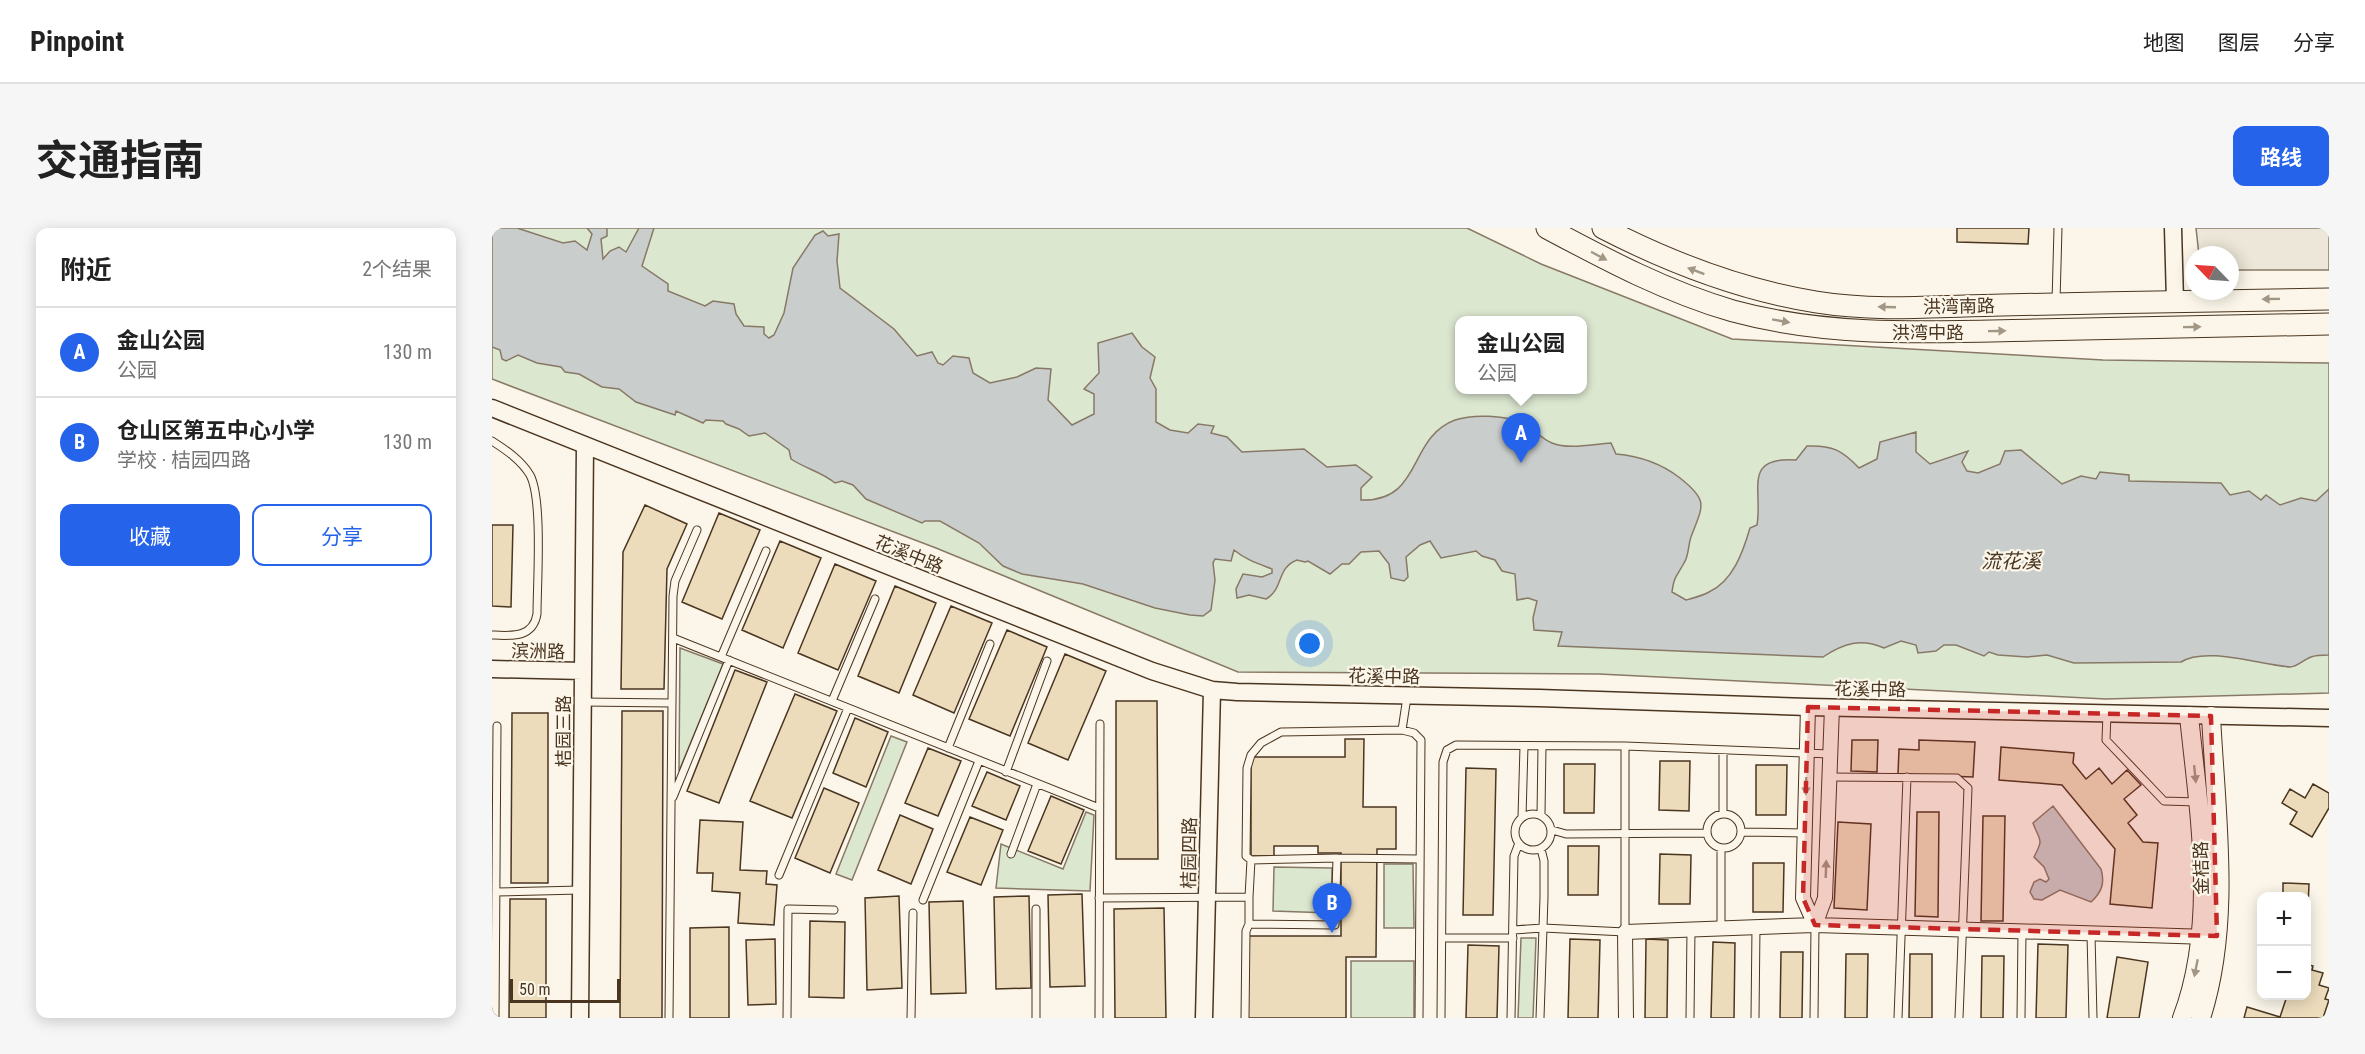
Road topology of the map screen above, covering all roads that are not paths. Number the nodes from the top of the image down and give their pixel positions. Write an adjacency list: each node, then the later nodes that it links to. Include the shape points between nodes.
1 (1547, 228): 8 (main road, 洪湾中路, one-way to 8, via 1637,275 1699,300 1764,318 1839,330 1955,332)
2 (1603, 228): 7 (main road, 洪湾南路, one-way to 2, via 1896,307 1818,302 1716,278)
3 (2058, 228): 7 (lane)
4 (2173, 228): 6 (street)
5 (2329, 298): 6 (main road, 洪湾南路, one-way to 6)
6 (2175, 301): 7 (main road, 洪湾南路)
7 (2056, 304)
8 (2329, 324)
9 (492, 408): 11 (street, 花溪中路)
10 (492, 441): 15 (lane, via 524,467 536,490 537,614 534,626 526,633)
11 (585, 445): 22 (street, 桔园三路); 23 (street, 花溪中路, via 1152,671)
12 (697, 530): 16 (lane, via 675,580)
13 (766, 551): 18 (lane)
14 (875, 599): 25 (lane)
15 (492, 635)
16 (673, 638): 18 (lane); 27 (lane)
17 (990, 644): 41 (lane)
18 (721, 657): 19 (lane)
19 (729, 660): 25 (lane); 50 (lane)
20 (1047, 661): 46 (lane)
21 (492, 669): 22 (street, 滨洲路)
22 (583, 671): 26 (street, 桔园三路)
23 (1212, 690): 24 (street, 花溪中路); 72 (street, 桔园四路)
24 (1407, 696): 28 (street, 花溪中路); 37 (lane)
25 (832, 701): 30 (lane)
26 (582, 702): 27 (lane); 70 (street, 桔园三路)
27 (672, 703): 50 (lane)
28 (1808, 707): 29 (street, 花溪中路); 43 (street)
29 (1832, 707): 31 (street, 花溪中路); 44 (street)
30 (848, 708): 41 (lane); 69 (lane)
31 (2107, 714): 32 (street, 花溪中路); 51 (lane, via 2106,740 2163,801)
32 (2189, 716): 33 (street, 花溪中路); 51 (main road, 金桔路, one-way to 51)
33 (2211, 716): 34 (street, 花溪中路); 91 (main road, via 2218,853)
34 (2329, 718)
35 (1100, 724): 52 (lane)
36 (497, 726): 55 (lane)
37 (1402, 730): 67 (lane, via 1421,740); 68 (lane, via 1281,732 1261,743 1247,768 1246,856)
38 (1524, 746): 39 (lane); 56 (lane); 92 (lane, via 1456,745 1447,750 1443,762)
39 (1542, 746): 40 (lane); 54 (lane)
40 (1625, 746): 42 (lane); 61 (lane)
41 (948, 748): 45 (lane)
42 (1723, 750): 43 (lane); 53 (lane)
43 (1807, 753): 44 (lane); 60 (street, one-way to 60)
44 (1830, 754): 47 (street)
45 (979, 761): 46 (lane); 75 (lane)
46 (1006, 772): 49 (lane)
47 (1829, 777): 48 (lane); 80 (street, one-way to 47, via 1825,898)
48 (1907, 777): 84 (lane); 86 (lane, via 1957,778 1968,788)
49 (1037, 784): 52 (lane); 65 (lane)
50 (671, 802): 95 (lane)
51 (2198, 802): 91 (main road, 金桔路)
52 (1099, 808): 74 (lane)
53 (1724, 814): 58 (lane, via 1738,821); 59 (lane, via 1709,822)
54 (1541, 815): 56 (lane); 57 (lane)
55 (494, 816): 71 (lane)
56 (1522, 817): 62 (lane, via 1515,828)
57 (1552, 830): 61 (lane, via 1566,834); 63 (lane)
58 (1741, 832): 60 (lane); 64 (lane, via 1733,847)
59 (1706, 833): 61 (lane); 64 (lane, via 1711,844)
60 (1805, 833): 80 (street, via 1803,898)
61 (1625, 834): 87 (lane)
62 (1519, 843): 63 (lane, via 1532,850); 89 (lane, via 1514,856)
63 (1541, 849): 82 (lane)
64 (1721, 849): 83 (lane)
65 (1011, 854)
66 (1337, 858): 67 (lane); 68 (lane); 79 (lane, via 1335,925)
67 (1419, 859): 102 (lane)
68 (1251, 860): 73 (lane)
69 (779, 875)
70 (581, 890): 71 (lane); 94 (street, 桔园三路)
71 (496, 892): 93 (lane)
72 (1207, 896): 73 (lane); 74 (lane); 100 (street, 桔园四路)
73 (1249, 897): 79 (lane)
74 (1099, 898): 99 (lane)
75 (923, 900)
76 (1036, 909): 98 (lane)
77 (834, 910): 96 (lane, via 788,909)
78 (913, 913): 97 (lane)
79 (1249, 924): 101 (lane)
80 (1815, 925): 81 (street); 84 (street); 109 (lane)
81 (1756, 927): 83 (street); 108 (lane)
82 (1543, 928): 87 (lane); 89 (lane); 105 (lane)
83 (1722, 928): 85 (street)
84 (1901, 928): 86 (street); 110 (lane)
85 (1691, 929): 87 (street); 107 (lane)
86 (1962, 931): 88 (street); 111 (lane)
87 (1625, 932): 106 (street)
88 (2022, 932): 90 (street); 112 (lane)
89 (1513, 934): 92 (lane); 104 (lane)
90 (2091, 934): 91 (street); 113 (lane)
91 (2209, 937): 114 (main road, 金桔路, one-way to 114); 115 (main road, via 2210,986)
92 (1442, 938): 103 (lane)
93 (495, 1018)
94 (580, 1018)
95 (669, 1018)
96 (787, 1018)
97 (911, 1018)
98 (1036, 1018)
99 (1098, 1018)
100 (1204, 1018)
101 (1245, 1018)
102 (1419, 1018)
103 (1441, 1018)
104 (1511, 1018)
105 (1540, 1018)
106 (1626, 1018)
107 (1690, 1018)
108 (1755, 1018)
109 (1814, 1018)
110 (1898, 1018)
111 (1959, 1018)
112 (2021, 1018)
113 (2093, 1018)
114 (2182, 1018)
115 (2201, 1018)

